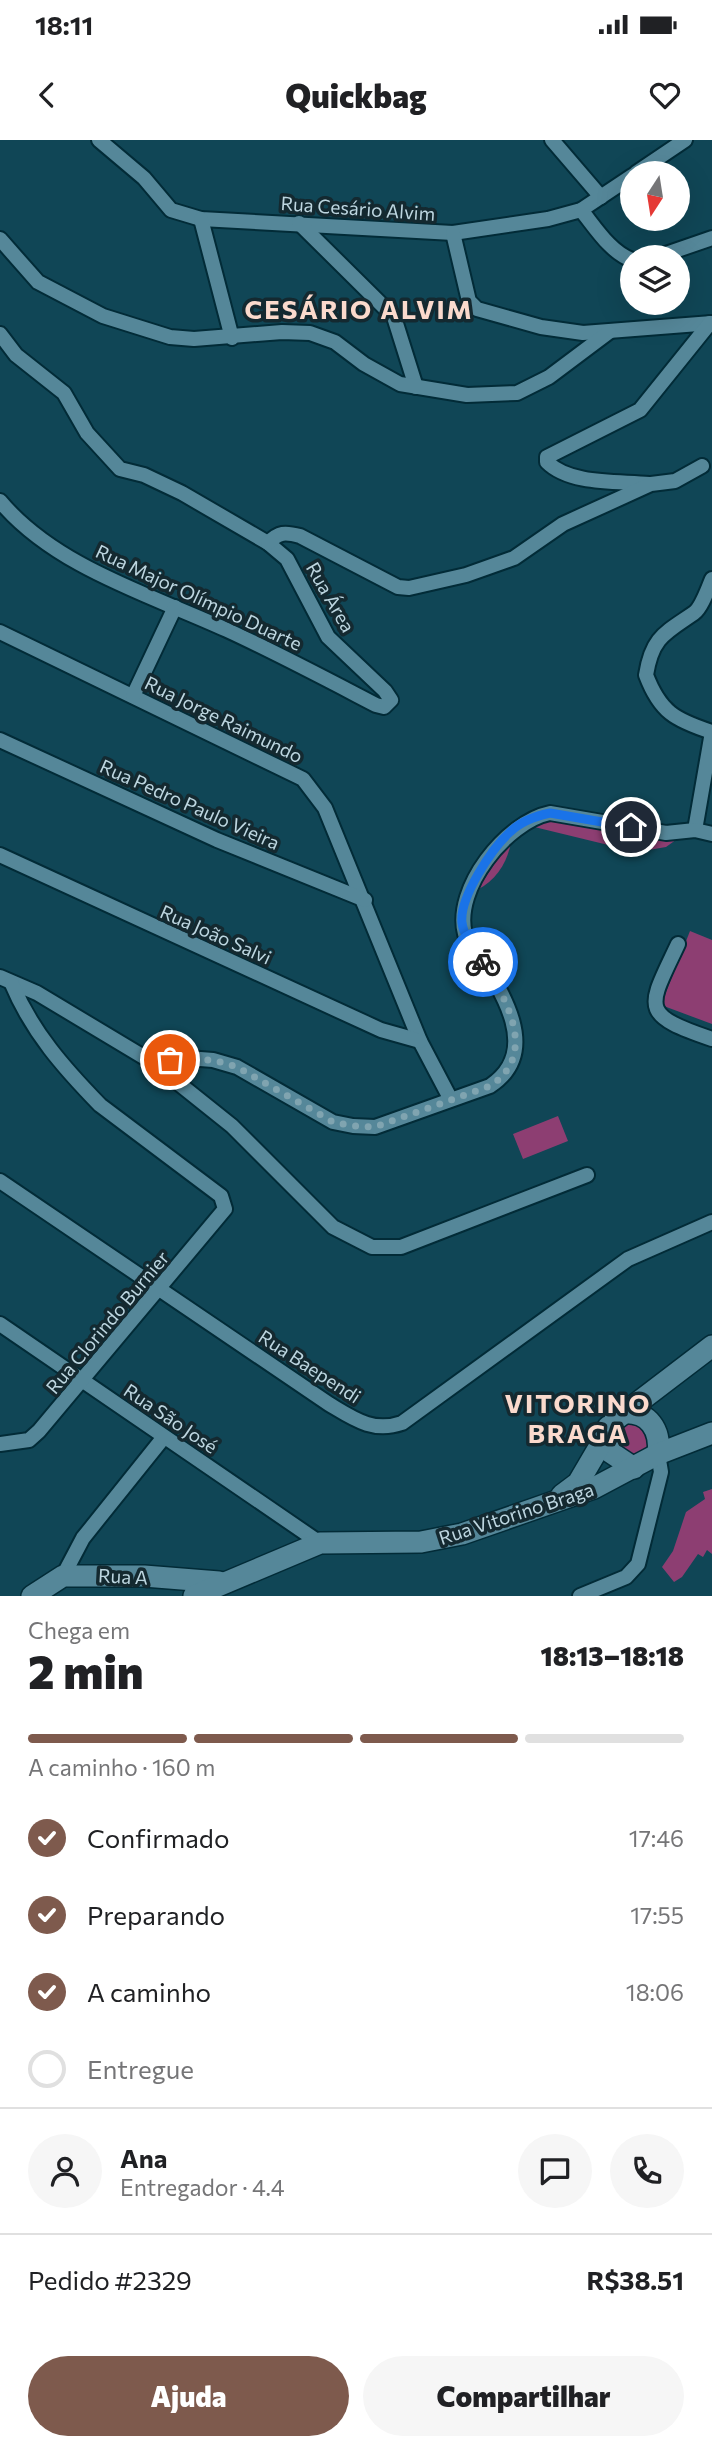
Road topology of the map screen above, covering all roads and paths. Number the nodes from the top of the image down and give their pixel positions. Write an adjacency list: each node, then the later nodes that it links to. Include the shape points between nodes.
1 (99, 140): 8 (street, Rua Cesário Alvim, via 144,178 171,210)
2 (552, 140): 6 (street)
3 (685, 140): 4 (street)
4 (654, 161)
5 (620, 184): 6 (street, Rua Cesário Alvim)
6 (601, 197): 7 (street, Rua Cesário Alvim)
7 (581, 210): 10 (street, Rua Cesário Alvim); 14 (street)
8 (201, 219): 9 (street, Rua Cesário Alvim); 18 (street)
9 (299, 223): 10 (street, Rua Cesário Alvim); 19 (street, via 394,317)
10 (453, 233): 16 (street, via 469,301 477,309 541,327)
11 (712, 238): 13 (street)
12 (0, 239): 18 (street, via 38,282 103,316 170,337)
13 (690, 246)
14 (620, 255)
15 (711, 323): 16 (street); 21 (street, via 640,410 547,457 554,469 569,475)
16 (608, 332): 19 (street, via 549,377 517,393 467,395)
17 (0, 334): 23 (street, Rua Área, via 16,355 64,393 87,433 120,469 165,484)
18 (232, 338): 19 (street, via 310,333 335,342 400,384)
19 (416, 387)
20 (702, 466): 21 (street, via 675,481)
21 (650, 484): 23 (street, via 564,524 514,558 409,588 398,587 300,536 287,532)
22 (0, 501): 25 (street, Rua Major Olímpio Duarte, via 17,521 80,563)
23 (268, 542): 30 (street, Rua Área, via 288,559 328,637)
24 (712, 579): 26 (street)
25 (175, 607): 29 (street); 30 (street, Rua Major Olímpio Duarte, via 288,658 376,705 384,707)
26 (696, 612): 27 (street); 31 (street, via 675,623 654,644 646,675 663,708 683,722)
27 (712, 616)
28 (0, 632): 29 (street, Rua Jorge Raimundo)
29 (133, 696): 36 (street, Rua Jorge Raimundo, via 303,779 325,808)
30 (391, 699)
31 (712, 732): 33 (street)
32 (0, 740): 36 (street, Rua Pedro Paulo Vieira, via 217,840)
33 (695, 830): 34 (street); 42 (street, via 666,833 550,813 511,830 480,872 461,921 509,1003 515,1045 504,1077)
34 (712, 834)
35 (0, 855): 40 (street, Rua João Salvi, via 381,1030)
36 (365, 900): 40 (street, Rua Jorge Raimundo)
37 (678, 944): 39 (street, via 654,996 655,1008 668,1023)
38 (6, 981): 41 (street, via 37,993); 46 (street, Rua Clorindo Burnier, via 42,1040 100,1105 225,1203 221,1216)
39 (712, 1039)
40 (420, 1041): 42 (street, Rua Jorge Raimundo)
41 (152, 1062): 42 (street, via 187,1058 237,1067 333,1122 353,1126 375,1127); 43 (street, via 232,1126 333,1227 372,1247 401,1247)
42 (450, 1098)
43 (587, 1175)
44 (0, 1181): 46 (street, Rua Baependi)
45 (712, 1222): 46 (street, Rua Baependi, via 628,1259 391,1427 364,1424 329,1404)
46 (161, 1289): 49 (street, Rua Clorindo Burnier)
47 (0, 1324): 49 (street, Rua São José)
48 (712, 1346): 50 (main road)
49 (82, 1381): 52 (street, Rua São José); 53 (street, Rua Clorindo Burnier, via 29,1440)
50 (615, 1420): 54 (main road, via 632,1412 650,1420); 55 (main road, via 610,1452); 56 (main road, via 578,1483)
51 (712, 1433): 54 (main road, Rua Vitorino Braga)
52 (164, 1437): 57 (street, Rua São José); 58 (street)
53 (0, 1444)
54 (659, 1454): 55 (main road, Rua Vitorino Braga); 64 (street, via 662,1472 639,1563 626,1577)
55 (634, 1468): 56 (main road, Rua Vitorino Braga)
56 (552, 1503): 57 (main road, Rua Vitorino Braga, via 444,1540)
57 (320, 1543): 62 (main road, Rua Vitorino Braga)
58 (76, 1551): 59 (street); 60 (street)
59 (91, 1574): 60 (main road, Rua A); 61 (main road, Rua A)
60 (63, 1576): 63 (main road)
61 (179, 1588): 62 (main road, Rua A)
62 (206, 1591)
63 (32, 1596)
64 (580, 1596)

